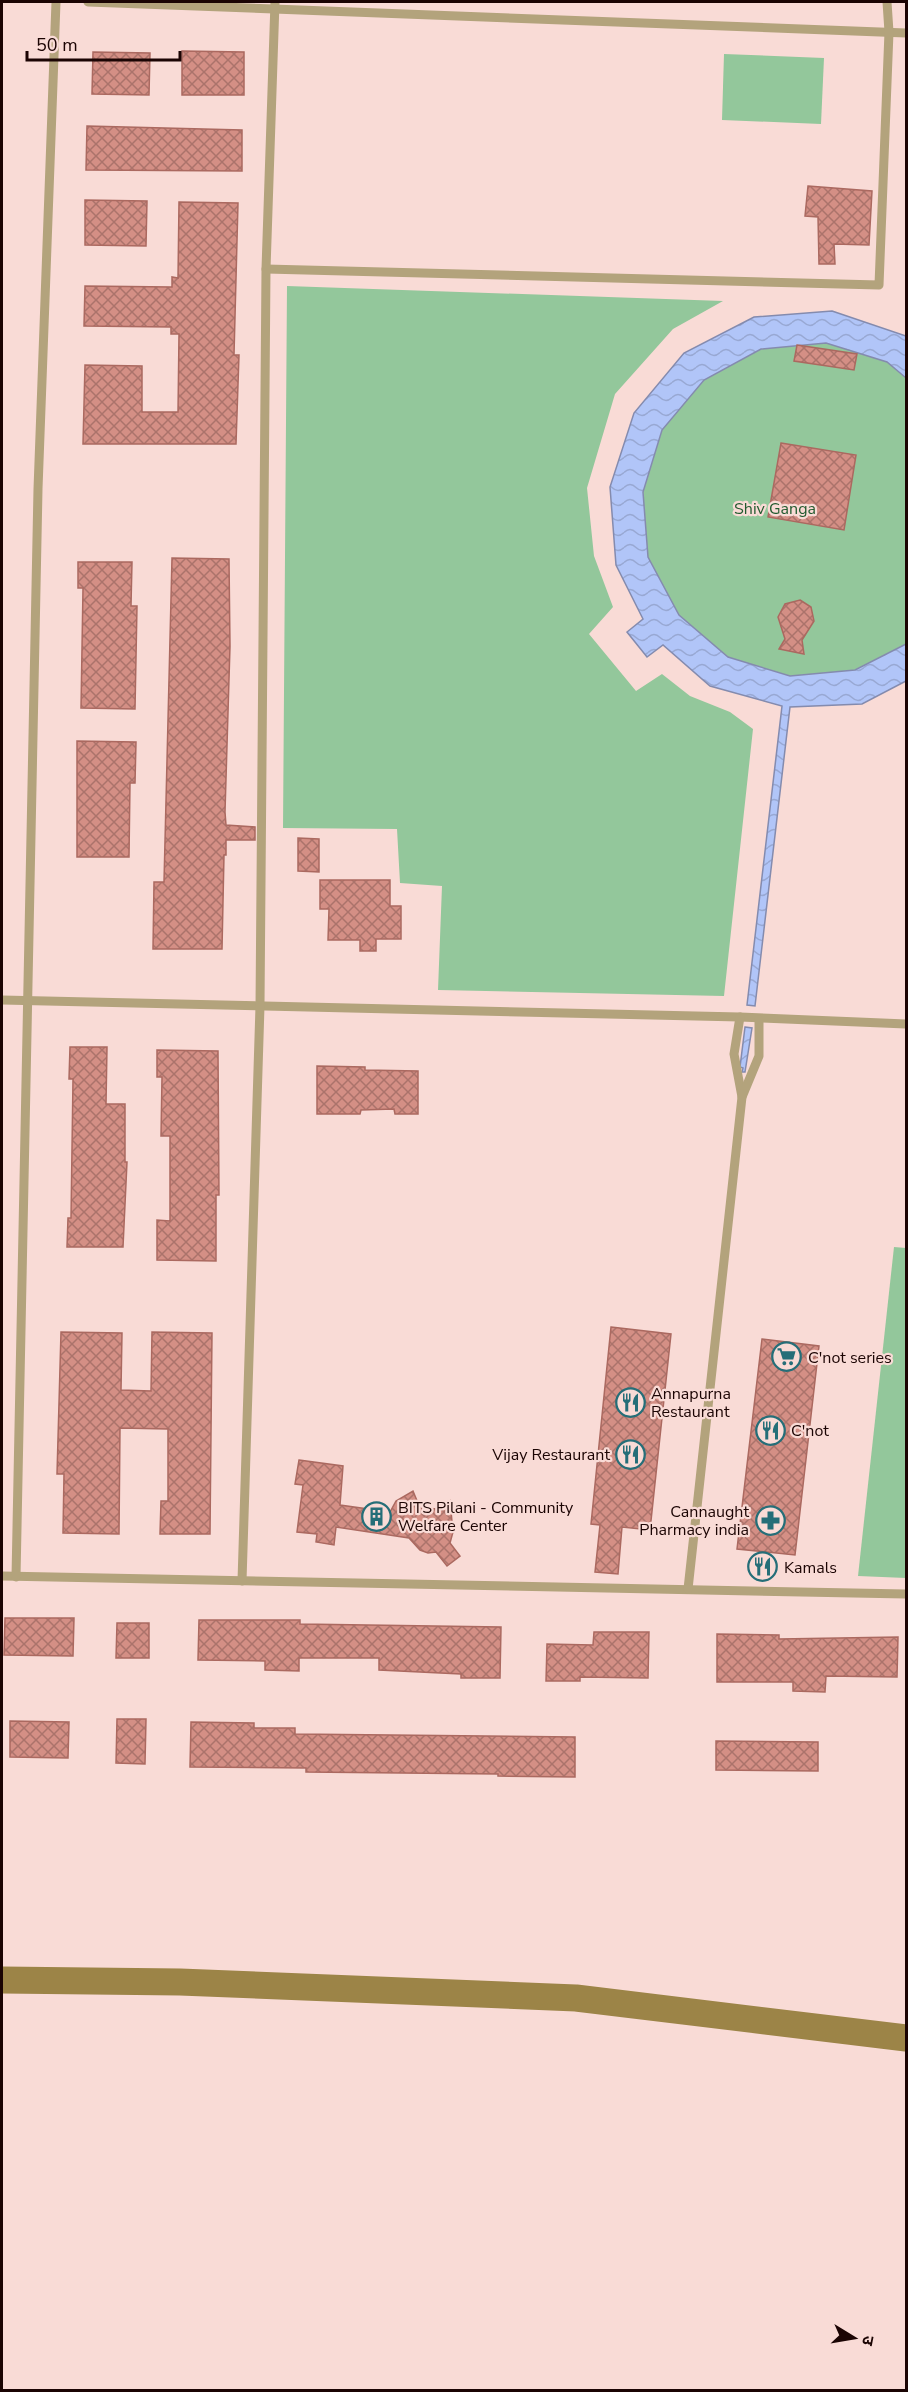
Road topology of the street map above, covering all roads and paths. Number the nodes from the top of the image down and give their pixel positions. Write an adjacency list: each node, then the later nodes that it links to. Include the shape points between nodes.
1 (56, 2): 9 (lane, via 38,489)
2 (87, 2): 4 (lane)
3 (887, 2): 5 (lane)
4 (275, 5): 5 (lane); 7 (lane)
5 (889, 32): 6 (lane); 7 (lane, via 879,285)
6 (906, 33)
7 (266, 269): 10 (lane)
8 (2, 1000): 9 (lane)
9 (28, 1001): 10 (lane); 16 (lane)
10 (260, 1006): 11 (lane); 17 (lane)
11 (740, 1017): 12 (lane); 14 (lane, via 734,1054)
12 (759, 1020): 13 (lane); 14 (lane, via 759,1056)
13 (906, 1024)
14 (742, 1097): 18 (lane)
15 (2, 1576): 16 (lane)
16 (16, 1577): 17 (lane)
17 (242, 1581): 18 (lane)
18 (688, 1589): 19 (lane)
19 (906, 1594)
20 (2, 1980): 21 (street, via 180,1982 576,1998)
21 (906, 2038)

